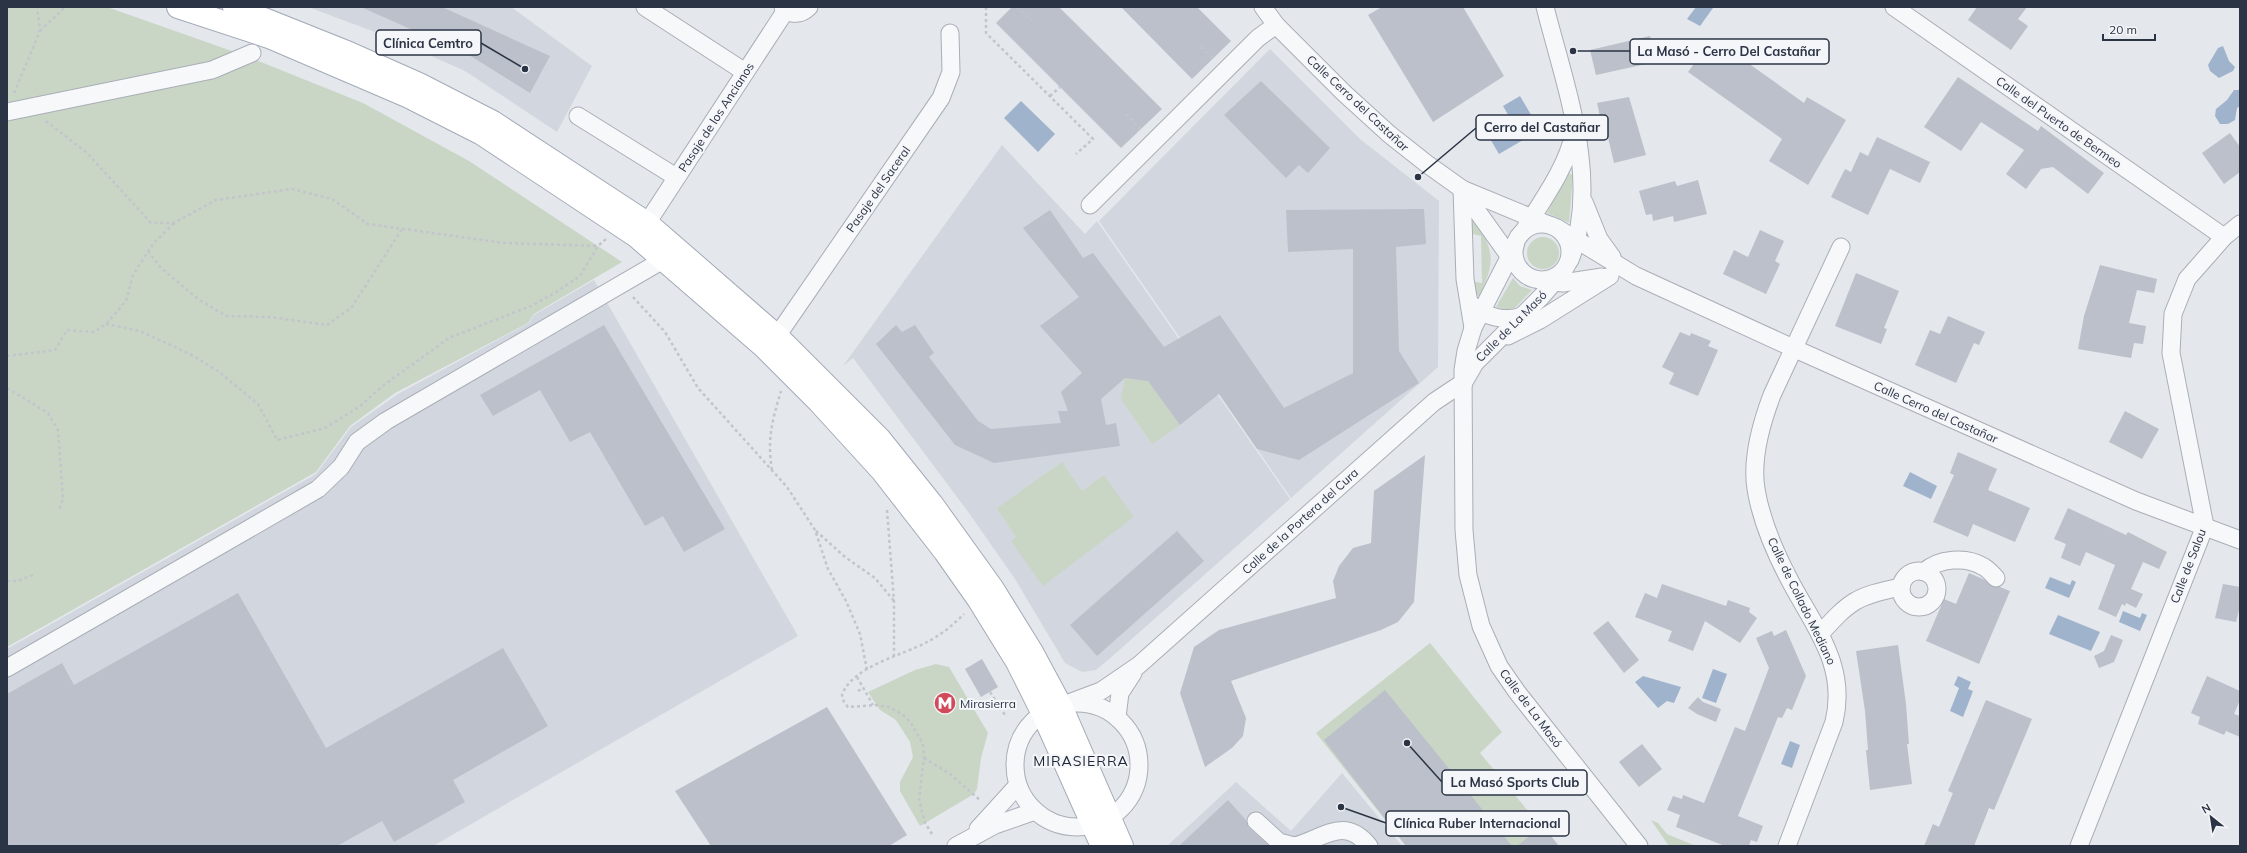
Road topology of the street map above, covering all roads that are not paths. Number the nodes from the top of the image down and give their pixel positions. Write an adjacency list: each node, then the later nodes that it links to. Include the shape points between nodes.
1 (178, 7): 8 (main road)
2 (645, 7): 12 (street)
3 (809, 7): 7 (street, Pasaje de los Ancianos, via 800,13 790,13)
4 (1263, 7): 9 (street, Calle Cerro del Castañar)
5 (1545, 7): 15 (street, Calle de La Masó)
6 (1894, 7): 26 (street, Calle del Puerto de Bermeo)
7 (784, 9): 12 (street, Pasaje de los Ancianos)
8 (224, 11): 22 (main road, via 356,56 419,84 492,122); 30 (main road, via 269,37 409,97 482,134 636,236)
9 (1276, 25): 17 (street, Calle Cerro del Castañar, via 1388,134); 20 (street, via 1258,38)
10 (950, 33): 37 (street, Pasaje del Saceral, via 951,72 941,98)
11 (252, 53): 13 (street, via 212,70 28,108)
12 (745, 72): 16 (street, Pasaje de los Ancianos)
13 (10, 104)
14 (578, 116): 16 (street)
15 (1575, 130): 18 (street); 19 (street, Calle de La Masó, via 1582,172)
16 (676, 177): 22 (street, Pasaje de los Ancianos)
17 (1462, 190): 21 (street, Calle Cerro del Castañar); 29 (street, Calle Cerro del Castañar); 33 (street)
18 (1548, 192): 21 (street, via 1530,204); 23 (street)
19 (1583, 200): 27 (street, Calle de La Masó); 31 (street)
20 (1090, 205)
21 (1501, 206): 23 (street, Calle Cerro del Castañar)
22 (647, 223): 37 (main road)
23 (1528, 224): 25 (street, Calle Cerro del Castañar); 29 (street)
24 (2240, 224): 26 (street, Calle de Salou)
25 (1553, 226): 27 (street, Calle Cerro del Castañar); 32 (street, via 1569,242)
26 (2224, 237): 41 (street, Calle de Salou, via 2187,279 2173,314 2171,353)
27 (1578, 239): 31 (street, Calle Cerro del Castañar); 32 (street, Calle de La Masó)
28 (1841, 247): 39 (street, Calle de Collado Mediano)
29 (1512, 250): 32 (street, Calle Cerro del Castañar, via 1524,274 1537,280); 34 (street, Calle de La Masó)
30 (663, 260): 48 (street, via 386,422 357,442 341,467 318,489); 49 (main road, via 764,347 819,402 882,472 945,552 1017,662)
31 (1614, 271): 32 (street); 38 (street, via 1540,320); 39 (street, Calle Cerro del Castañar, via 1636,276)
32 (1562, 272): 35 (street, Calle de La Masó)
33 (1467, 298): 34 (street); 36 (street)
34 (1481, 311): 35 (street, via 1502,318); 36 (street, Calle de La Masó)
35 (1522, 316): 38 (street, Calle de La Masó)
36 (1473, 328): 40 (street, Calle de La Masó, via 1464,362)
37 (777, 336): 49 (main road, via 880,439 932,504 993,589 1032,652)
38 (1496, 341): 40 (street, Calle de La Masó, via 1474,363)
39 (1793, 348): 41 (street, Calle Cerro del Castañar, via 2136,501); 46 (street, Calle de Collado Mediano, via 1763,418 1756,455 1756,488 1774,547)
40 (1464, 382): 47 (street, Calle de la Portera del Cura, via 1434,402); 60 (street, Calle de La Masó, via 1464,530 1468,575 1481,626 1499,666 1517,692)
41 (2205, 526): 42 (street, Calle Cerro del Castañar); 62 (street, Calle de Salou)
42 (2240, 540)
43 (1924, 572): 44 (street, via 1931,565 1948,560 1964,560 1984,566); 45 (street, via 1918,571 1906,576); 45 (street, via 1934,579 1937,585 1936,596 1928,605 1917,608 1907,603)
44 (1996, 578)
45 (1901, 587): 46 (street, via 1860,597 1848,605)
46 (1820, 634): 61 (street, Calle de Collado Mediano, via 1835,666 1838,707)
47 (1139, 665): 49 (street, Calle de la Portera del Cura, via 1101,691); 50 (street, Calle de la Portera del Cura, via 1120,694)
48 (7, 668)
49 (1052, 710): 50 (street, via 1073,703 1096,706); 51 (street, via 1028,728 1018,745 1015,765); 54 (main road)
50 (1117, 717): 54 (street, via 1135,741 1140,770 1137,785 1121,810)
51 (1018, 785): 52 (street, via 1028,804); 55 (street, via 991,817)
52 (1035, 811): 54 (street, via 1044,818 1073,828); 55 (street, via 995,825)
53 (1256, 821): 58 (street, via 1279,842)
54 (1101, 822): 56 (main road); 57 (main road)
55 (962, 842)
56 (1102, 846)
57 (1122, 846)
58 (1294, 846): 59 (street, via 1309,843 1320,835 1334,831 1351,832 1361,836)
59 (1369, 846)
60 (1639, 846)
61 (1787, 846)
62 (2078, 846)

